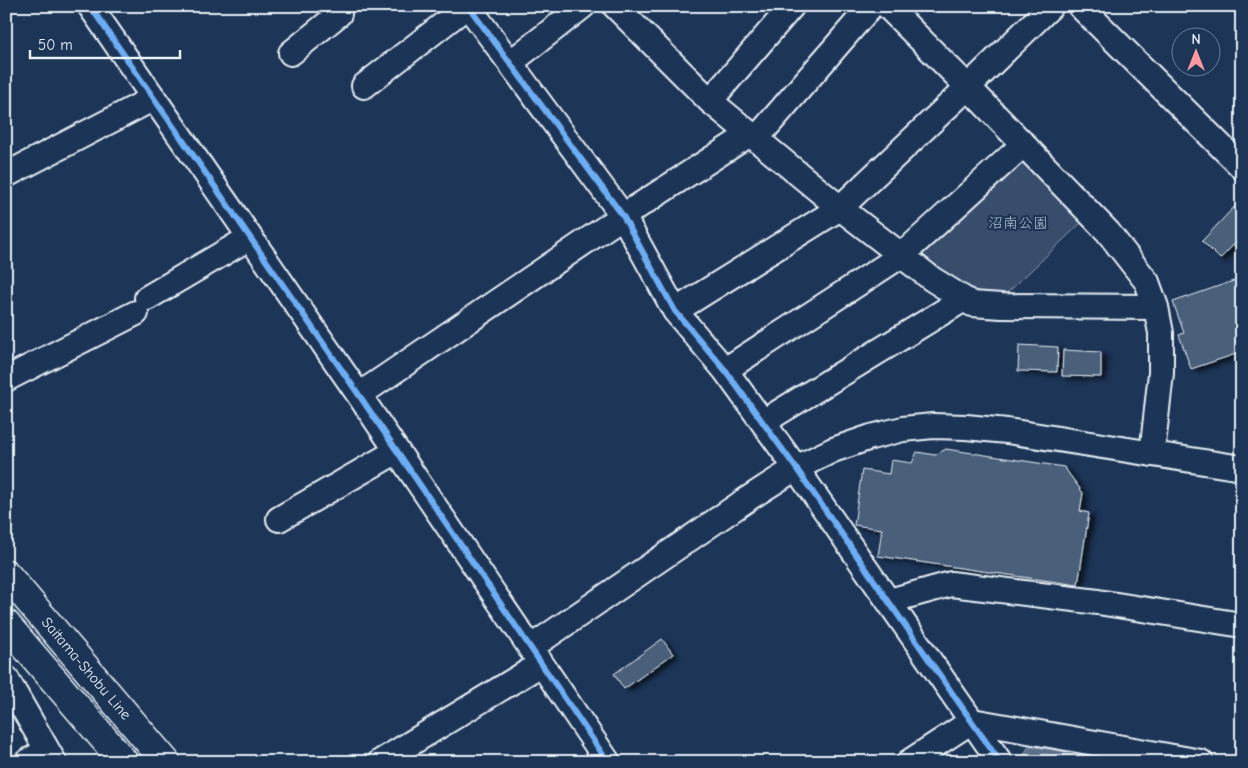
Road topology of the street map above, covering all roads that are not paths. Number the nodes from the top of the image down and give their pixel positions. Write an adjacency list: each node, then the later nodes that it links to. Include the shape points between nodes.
1 (90, 6): 15 (street)
2 (334, 6): 11 (street, via 339,14)
3 (468, 6): 12 (street); 13 (street)
4 (583, 6): 12 (street)
5 (792, 6): 16 (street)
6 (871, 6): 17 (street)
7 (887, 6): 14 (street)
8 (1051, 6): 14 (street)
9 (1080, 6): 19 (street)
10 (623, 9): 16 (street)
11 (291, 53)
12 (510, 63): 22 (street)
13 (364, 86)
14 (968, 87): 18 (street); 21 (street)
15 (154, 98): 20 (street); 23 (street)
16 (710, 101): 17 (street)
17 (753, 137): 21 (street); 22 (street)
18 (1024, 144): 24 (street); 26 (street, via 1108,232 1147,282)
19 (1242, 167)
20 (6, 176)
21 (840, 208): 24 (street); 27 (street)
22 (623, 216): 27 (street); 30 (street)
23 (248, 238): 29 (street, via 141,306); 30 (street)
24 (902, 255): 25 (street); 28 (street)
25 (964, 299): 26 (street, via 972,304 1001,306); 31 (street)
26 (1156, 307): 33 (street, via 1161,373)
27 (675, 311): 28 (street)
28 (726, 370): 31 (street)
29 (6, 380)
30 (359, 395): 32 (street)
31 (763, 422): 34 (street)
32 (397, 451): 36 (street); 41 (street)
33 (1152, 454): 34 (street, via 1007,431 933,426 903,428 871,437 833,450); 35 (street)
34 (796, 468): 38 (street); 41 (street, via 749,498)
35 (1242, 468)
36 (279, 520)
37 (6, 574): 46 (main road, Saitama-Shobu Line)
38 (889, 601): 39 (street, via 951,584 1098,602); 43 (street)
39 (1242, 625)
40 (10, 635): 45 (main road)
41 (535, 656): 47 (street); 48 (street)
42 (6, 678): 44 (street)
43 (972, 721): 49 (street); 50 (street); 51 (street)
44 (42, 758)
45 (124, 762)
46 (166, 762)
47 (380, 762)
48 (608, 762)
49 (908, 762)
50 (1000, 762)
51 (1201, 762)

